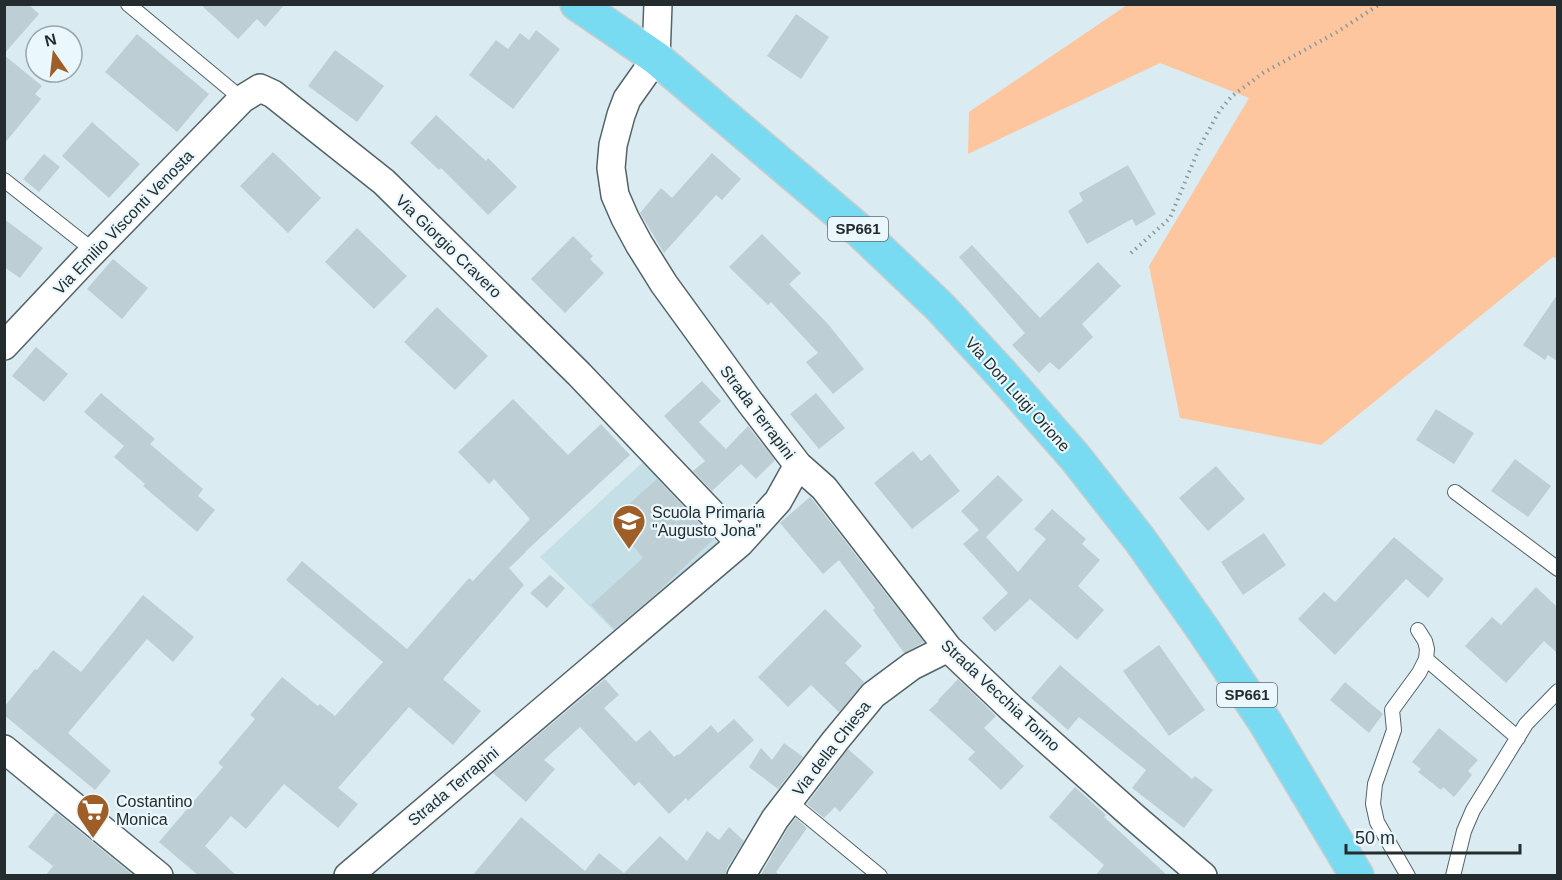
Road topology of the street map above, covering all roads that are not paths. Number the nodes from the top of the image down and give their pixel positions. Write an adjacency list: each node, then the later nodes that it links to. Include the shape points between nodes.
1 (128, 4): 5 (lane)
2 (577, 4): 4 (main road, Via Don Luigi Orione / SP661)
3 (658, 4): 4 (street)
4 (656, 58): 9 (street, Strada Terrapini, via 627,99 621,115 611,168 615,195 664,284); 25 (main road, Via Don Luigi Orione / SP661, via 860,231 940,307 1074,456 1202,628 1265,722)
5 (242, 99): 7 (street, Via Emilio Visconti Venosta); 11 (street, Via Giorgio Cravero, via 260,88 273,94 384,182 579,374)
6 (4, 180): 7 (lane)
7 (94, 251): 8 (street, Via Emilio Visconti Venosta)
8 (4, 346)
9 (798, 465): 11 (street, Strada Terrapini, via 778,501); 14 (street, Strada Vecchia Torino, via 824,488)
10 (1455, 492): 12 (lane)
11 (740, 543): 21 (street, Strada Terrapini)
12 (1557, 568)
13 (1418, 630): 15 (lane, via 1427,648)
14 (948, 648): 19 (street, Via della Chiesa, via 912,666 873,694); 24 (street, Strada Vecchia Torino)
15 (1426, 659): 17 (lane); 26 (lane, via 1392,710 1394,730 1375,784 1373,804 1377,822)
16 (1557, 691): 17 (lane)
17 (1518, 738): 27 (lane, via 1473,810)
18 (4, 749): 20 (street)
19 (789, 801): 22 (street, Via della Chiesa); 23 (lane)
20 (159, 876)
21 (348, 876)
22 (741, 876)
23 (880, 876)
24 (1203, 876)
25 (1356, 876)
26 (1408, 876)
27 (1453, 876)

